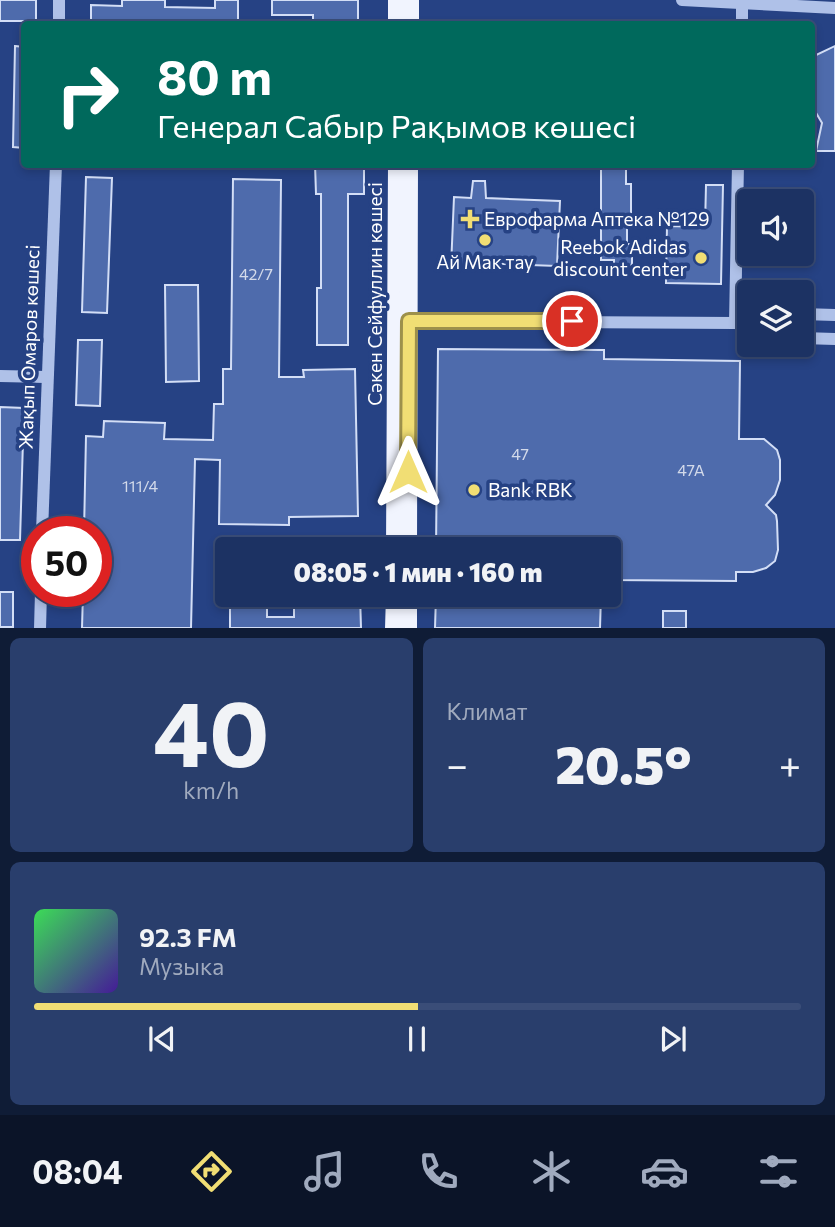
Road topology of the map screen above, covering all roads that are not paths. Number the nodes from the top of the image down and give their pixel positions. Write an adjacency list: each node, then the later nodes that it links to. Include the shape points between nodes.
1 (59, 0): 7 (street)
2 (397, 0): 8 (main road)
3 (410, 0): 9 (main road)
4 (682, 0): 5 (street)
5 (742, 2): 6 (street); 10 (street)
6 (835, 8)
7 (59, 21)
8 (397, 21)
9 (410, 21)
10 (742, 21)
11 (56, 168): 22 (street, Жақып Омаров көшесі)
12 (397, 168): 17 (main road, Сәкен Сейфуллин көшесі)
13 (410, 168): 17 (main road, Сәкен Сейфуллин көшесі)
14 (738, 168): 18 (street)
15 (814, 314): 16 (street)
16 (835, 315)
17 (403, 321): 18 (street); 24 (main road, Сәкен Сейфуллин көшесі); 25 (main road, Сәкен Сейфуллин көшесі)
18 (735, 323)
19 (814, 339): 20 (street)
20 (835, 340)
21 (0, 376): 22 (street)
22 (46, 377): 23 (street, Жақып Омаров көшесі)
23 (42, 516)
24 (395, 537)
25 (408, 537)
26 (41, 607): 29 (street)
27 (395, 607): 30 (main road)
28 (408, 607): 31 (main road)
29 (40, 628)
30 (394, 628)
31 (408, 628)

